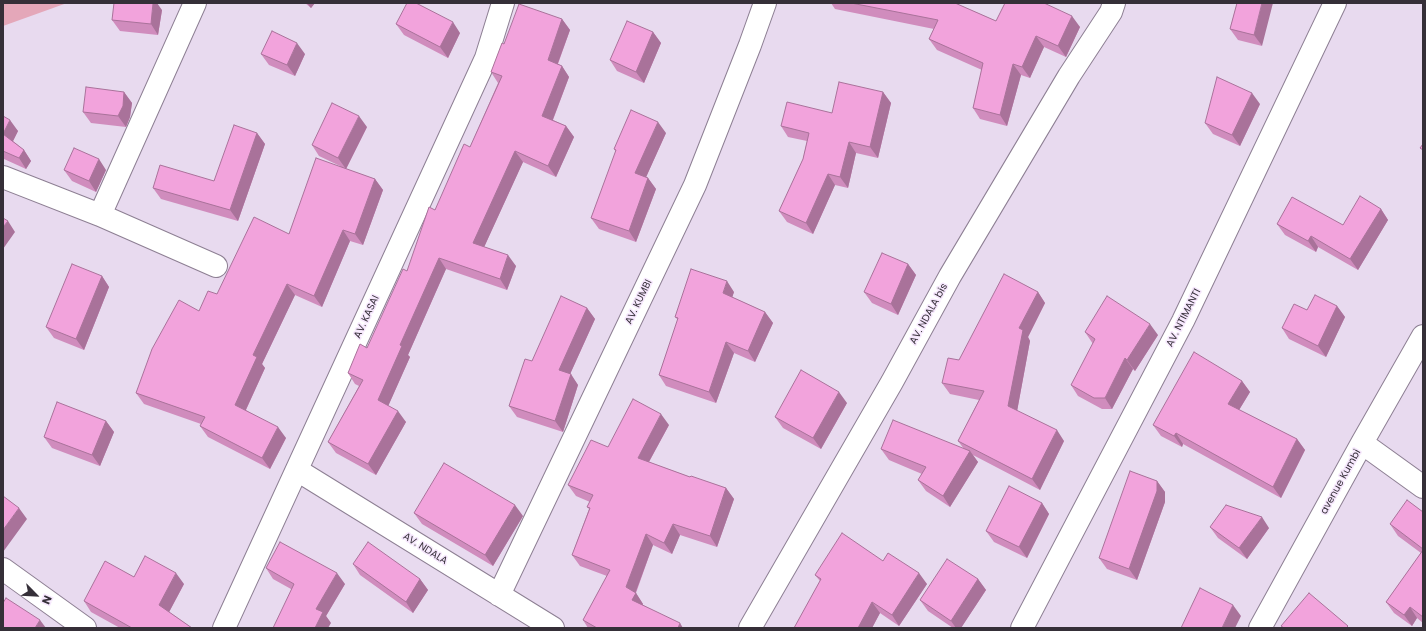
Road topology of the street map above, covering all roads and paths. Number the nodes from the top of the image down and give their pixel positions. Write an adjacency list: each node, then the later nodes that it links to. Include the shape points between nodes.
1 (195, 3): 7 (street)
2 (503, 3): 11 (street, AV. KASAI, via 486,58)
3 (765, 3): 14 (street, AV. KUMBI, via 695,185)
4 (1114, 3): 18 (street, AV. NDALA bis, via 1111,12 1069,76 950,276)
5 (1335, 3): 19 (street, AV. NTIMANTI, via 1183,321)
6 (3, 177): 7 (street)
7 (100, 215): 8 (street)
8 (216, 266)
9 (1423, 336): 10 (street, avenue Kumbi)
10 (1362, 443): 12 (street); 20 (street, avenue Kumbi)
11 (297, 470): 14 (street, AV. NDALA); 16 (street, AV. KASAI)
12 (1423, 487)
13 (3, 569): 15 (street)
14 (499, 595): 17 (street, AV. NDALA)
15 (85, 628)
16 (224, 628)
17 (553, 628)
18 (750, 628)
19 (1022, 628)
20 (1260, 628)

